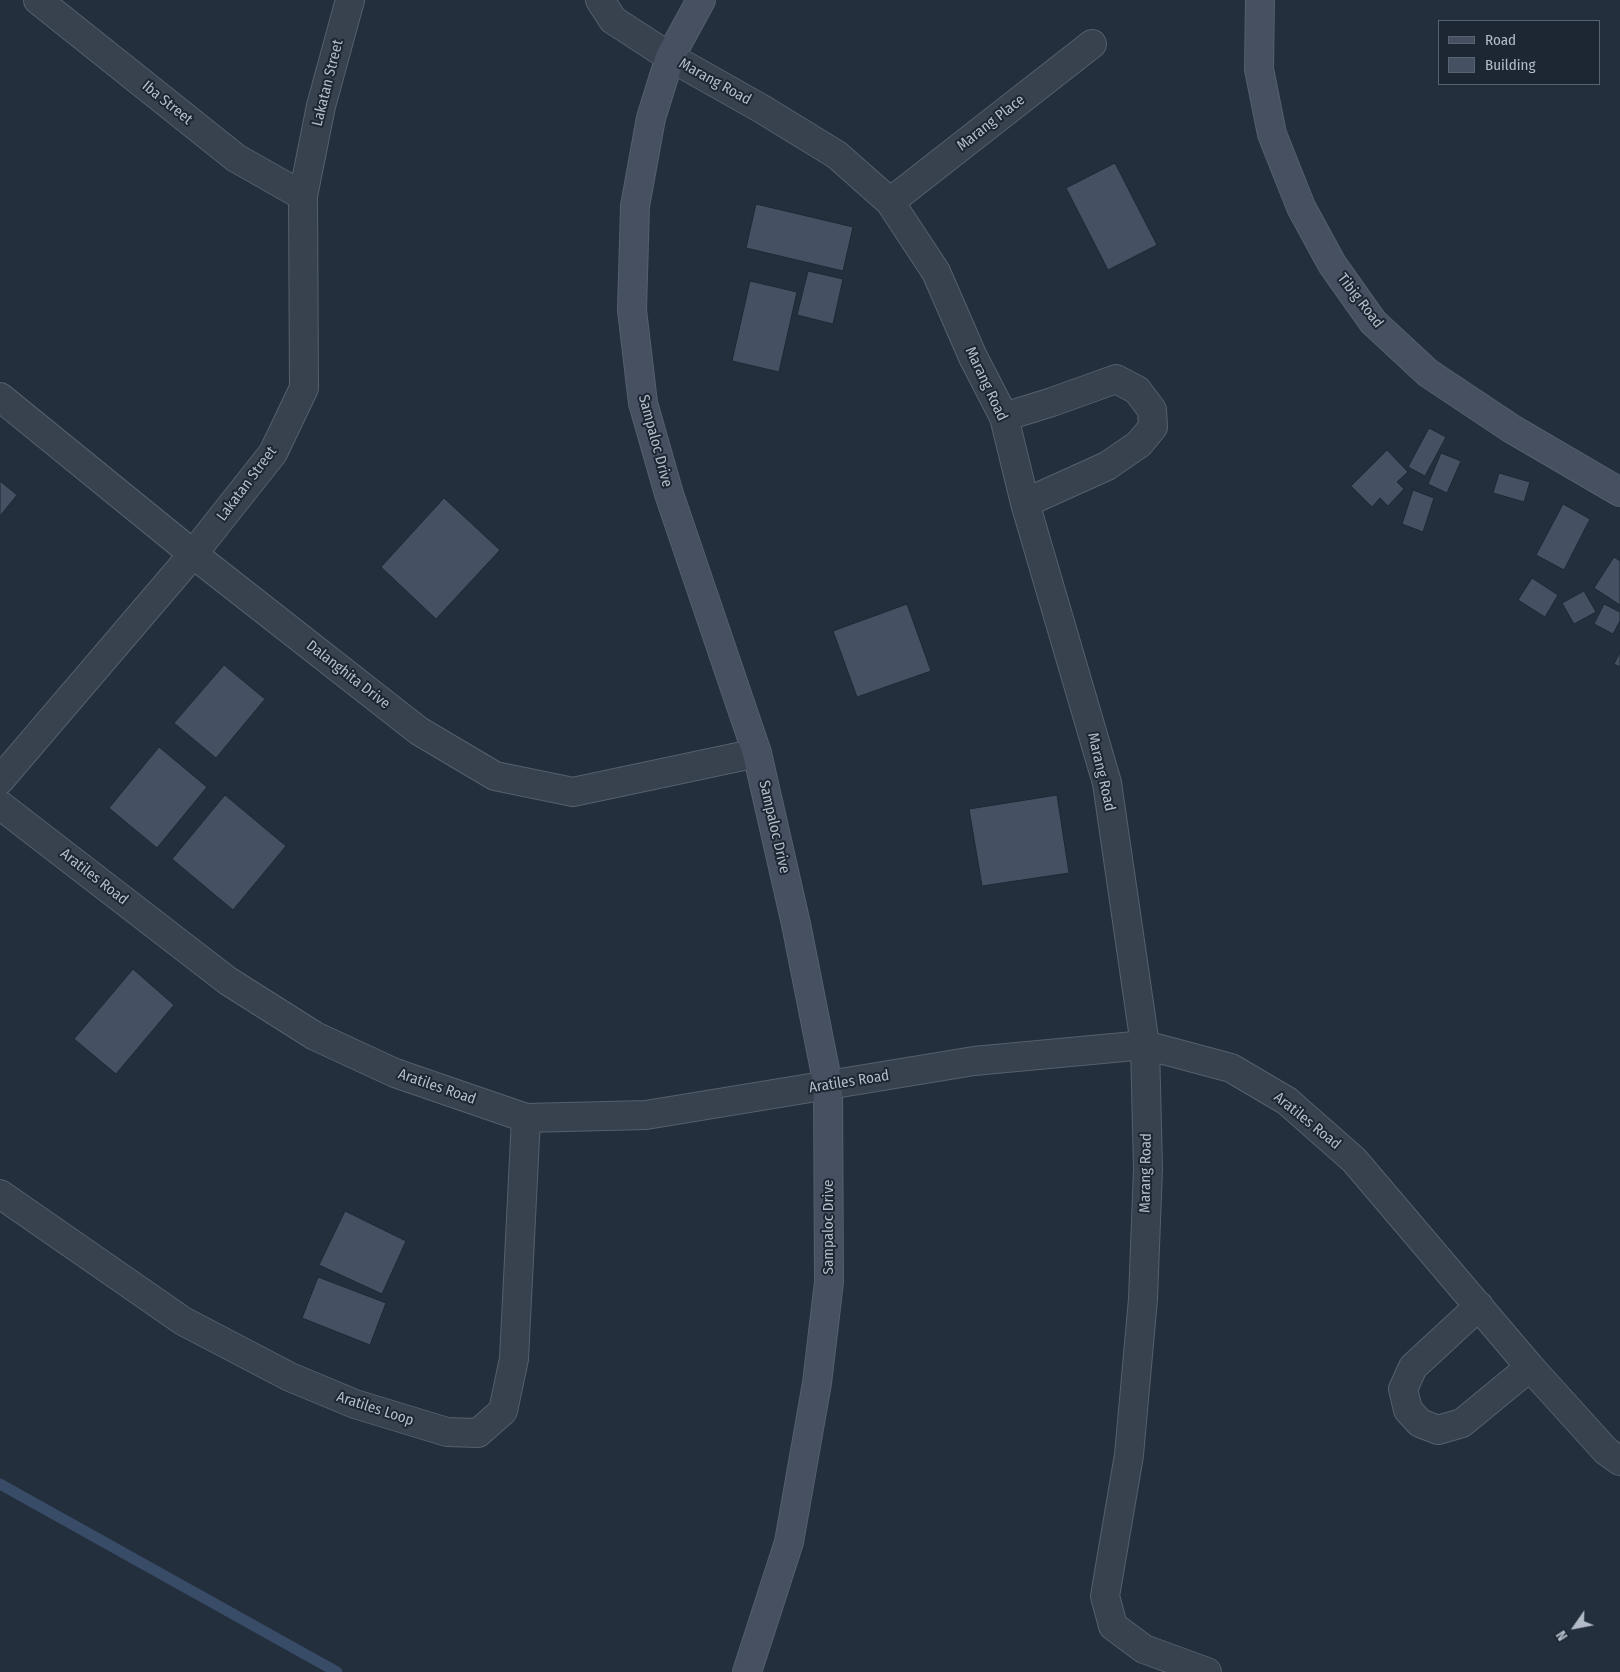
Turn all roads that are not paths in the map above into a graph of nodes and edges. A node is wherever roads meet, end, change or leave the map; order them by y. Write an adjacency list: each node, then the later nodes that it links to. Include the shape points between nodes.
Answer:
1 (38, 0): 8 (street, Iba Street, via 236,158)
2 (350, 0): 8 (street, Lakatan Street, via 321,106)
3 (600, 0): 7 (street, Marang Road, via 614,20)
4 (701, 0): 7 (street, Sampaloc Drive)
5 (1260, 0): 12 (street, Tibig Road, via 1259,69 1272,134 1301,207 1332,264 1373,322 1428,373 1512,429)
6 (1092, 44): 9 (street, Marang Place)
7 (670, 58): 9 (street, Marang Road, via 837,155); 15 (street, Sampaloc Drive, via 651,118 635,206 632,310 643,403 669,494)
8 (303, 196): 14 (street, Lakatan Street, via 304,388 273,453)
9 (890, 202): 11 (street, Marang Road, via 936,272 973,357)
10 (0, 397): 14 (street, Dalanghita Drive)
11 (1004, 417): 13 (street, Marang Road); 13 (street, via 1116,379 1137,390 1152,410 1153,427 1139,444 1107,466)
12 (1620, 492)
13 (1025, 503): 18 (street, Marang Road, via 1107,783)
14 (193, 554): 15 (street, Dalanghita Drive, via 419,731 495,776 573,792); 16 (street, Lakatan Street)
15 (757, 753): 19 (street, Sampaloc Drive)
16 (0, 780)
17 (0, 805): 20 (street, Aratiles Road, via 228,981 315,1036 395,1073)
18 (1145, 1045): 19 (street, Aratiles Road, via 974,1061); 22 (street, Aratiles Road, via 1231,1068 1288,1101 1354,1160); 26 (street, Marang Road, via 1148,1169 1143,1299 1129,1455 1105,1596 1113,1626 1144,1649)
19 (828, 1085): 20 (street, Aratiles Road, via 646,1115); 25 (street, Sampaloc Drive, via 829,1282 818,1383 789,1542)
20 (526, 1118): 21 (street, Aratiles Loop, via 514,1359 503,1412 478,1433 447,1432 355,1404 290,1377 183,1321)
21 (0, 1194)
22 (1479, 1306): 23 (street, Aratiles Road); 23 (street, via 1413,1367 1403,1389 1408,1410 1420,1423 1438,1430 1462,1423)
23 (1530, 1367): 24 (street, Aratiles Road, via 1606,1451)
24 (1620, 1461)
25 (747, 1672)
26 (1207, 1672)

